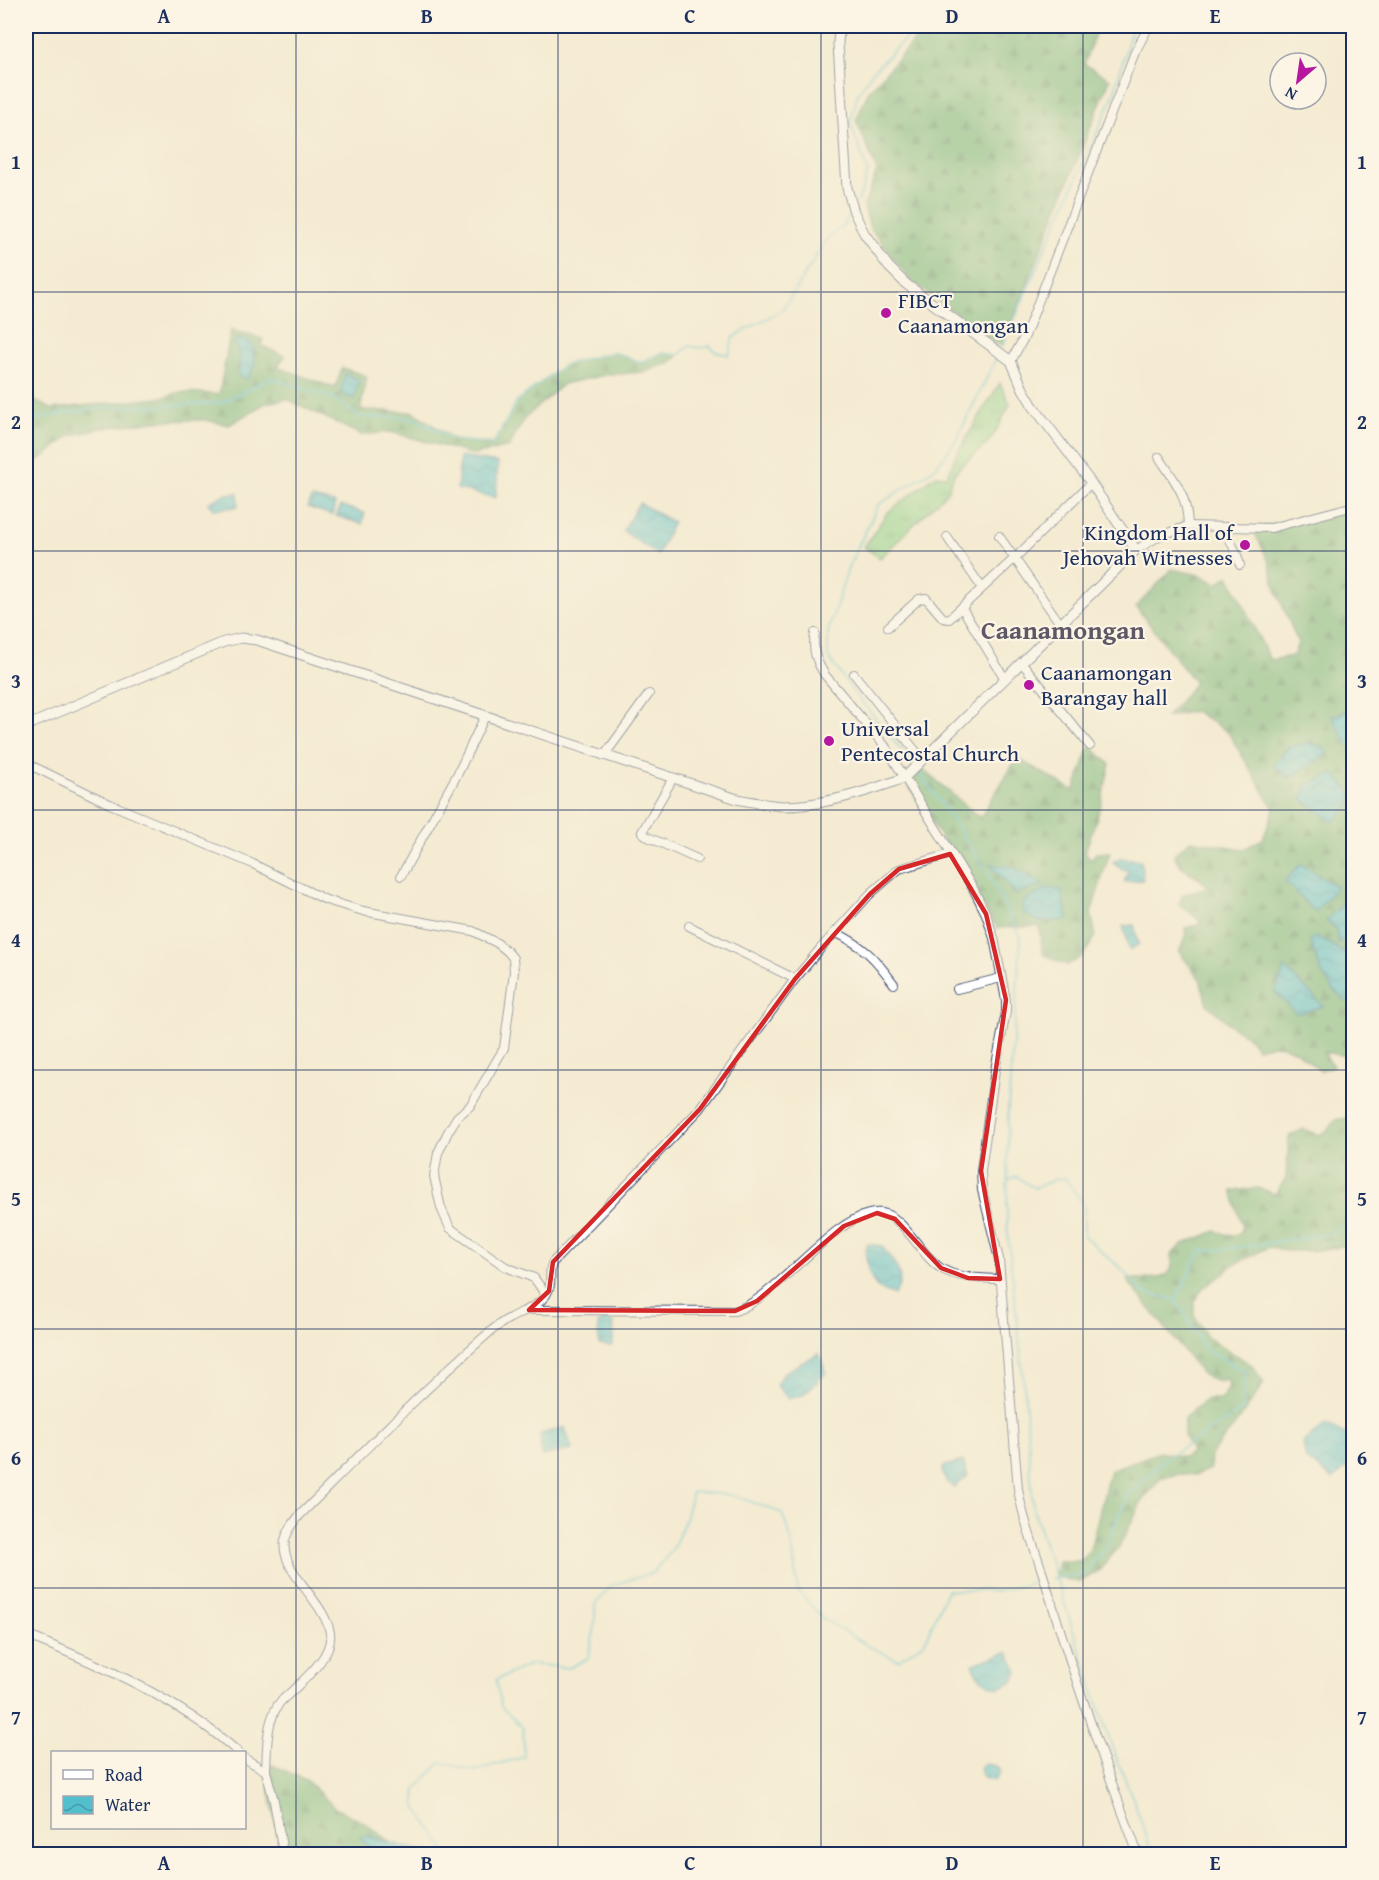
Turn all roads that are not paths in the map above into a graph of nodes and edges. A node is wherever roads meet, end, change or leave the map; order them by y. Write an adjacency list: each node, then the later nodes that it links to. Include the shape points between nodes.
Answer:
1 (839, 26): 3 (street, via 847,188 864,233 906,284)
2 (1149, 26): 3 (street, via 1135,52)
3 (1011, 361): 5 (street, via 1033,406)
4 (1159, 457): 7 (street, via 1184,496)
5 (1091, 483): 11 (street); 12 (street)
6 (1353, 506): 8 (street, via 1271,528)
7 (1188, 526): 8 (street); 11 (street, via 1159,536)
8 (1224, 527): 13 (street)
9 (999, 536): 12 (street)
10 (947, 537): 14 (street)
11 (1136, 550): 16 (street)
12 (1015, 558): 14 (street); 16 (street)
13 (1240, 565)
14 (982, 588): 15 (street)
15 (962, 608): 17 (street, via 946,620 926,598 919,599); 21 (street)
16 (1061, 625): 19 (street)
17 (888, 627)
18 (815, 633): 30 (street, via 812,646 817,662 877,736)
19 (1022, 663): 21 (street); 25 (street)
20 (854, 674): 27 (street)
21 (1005, 679): 27 (street)
22 (650, 694): 26 (street)
23 (485, 716): 24 (street, via 241,638); 26 (street); 33 (street)
24 (26, 726)
25 (1090, 746)
26 (604, 756): 29 (street)
27 (922, 759): 30 (street)
28 (26, 763): 41 (street, via 331,902 473,931 507,951 515,964 504,1048 470,1106 448,1132 438,1153 434,1176 450,1228 506,1267 532,1276)
29 (673, 778): 30 (street, via 737,799 783,806 862,792); 32 (street, via 642,832)
30 (904, 778): 31 (street)
31 (950, 854): 35 (street, via 913,864 889,876); 36 (street, via 986,914)
32 (697, 859)
33 (401, 876)
34 (689, 926): 37 (street)
35 (835, 932): 37 (street); 38 (street, via 876,959)
36 (1001, 978): 39 (street); 40 (street, via 1006,1012 981,1171)
37 (795, 979): 41 (street, via 700,1109 553,1262)
38 (894, 984)
39 (957, 989)
40 (1000, 1279): 42 (street, via 968,1278 941,1268 895,1219 877,1213 844,1226 757,1301 735,1311); 48 (street, via 1021,1507 1074,1677)
41 (546, 1295): 42 (street)
42 (529, 1310): 46 (street, via 495,1327 437,1378 291,1528 285,1539 285,1553 321,1613 330,1633 329,1645 319,1663 279,1703 271,1721)
43 (26, 1635): 44 (street, via 143,1687 206,1725)
44 (237, 1751)
45 (246, 1759): 46 (street)
46 (267, 1771): 47 (street)
47 (281, 1854)
48 (1138, 1854)

